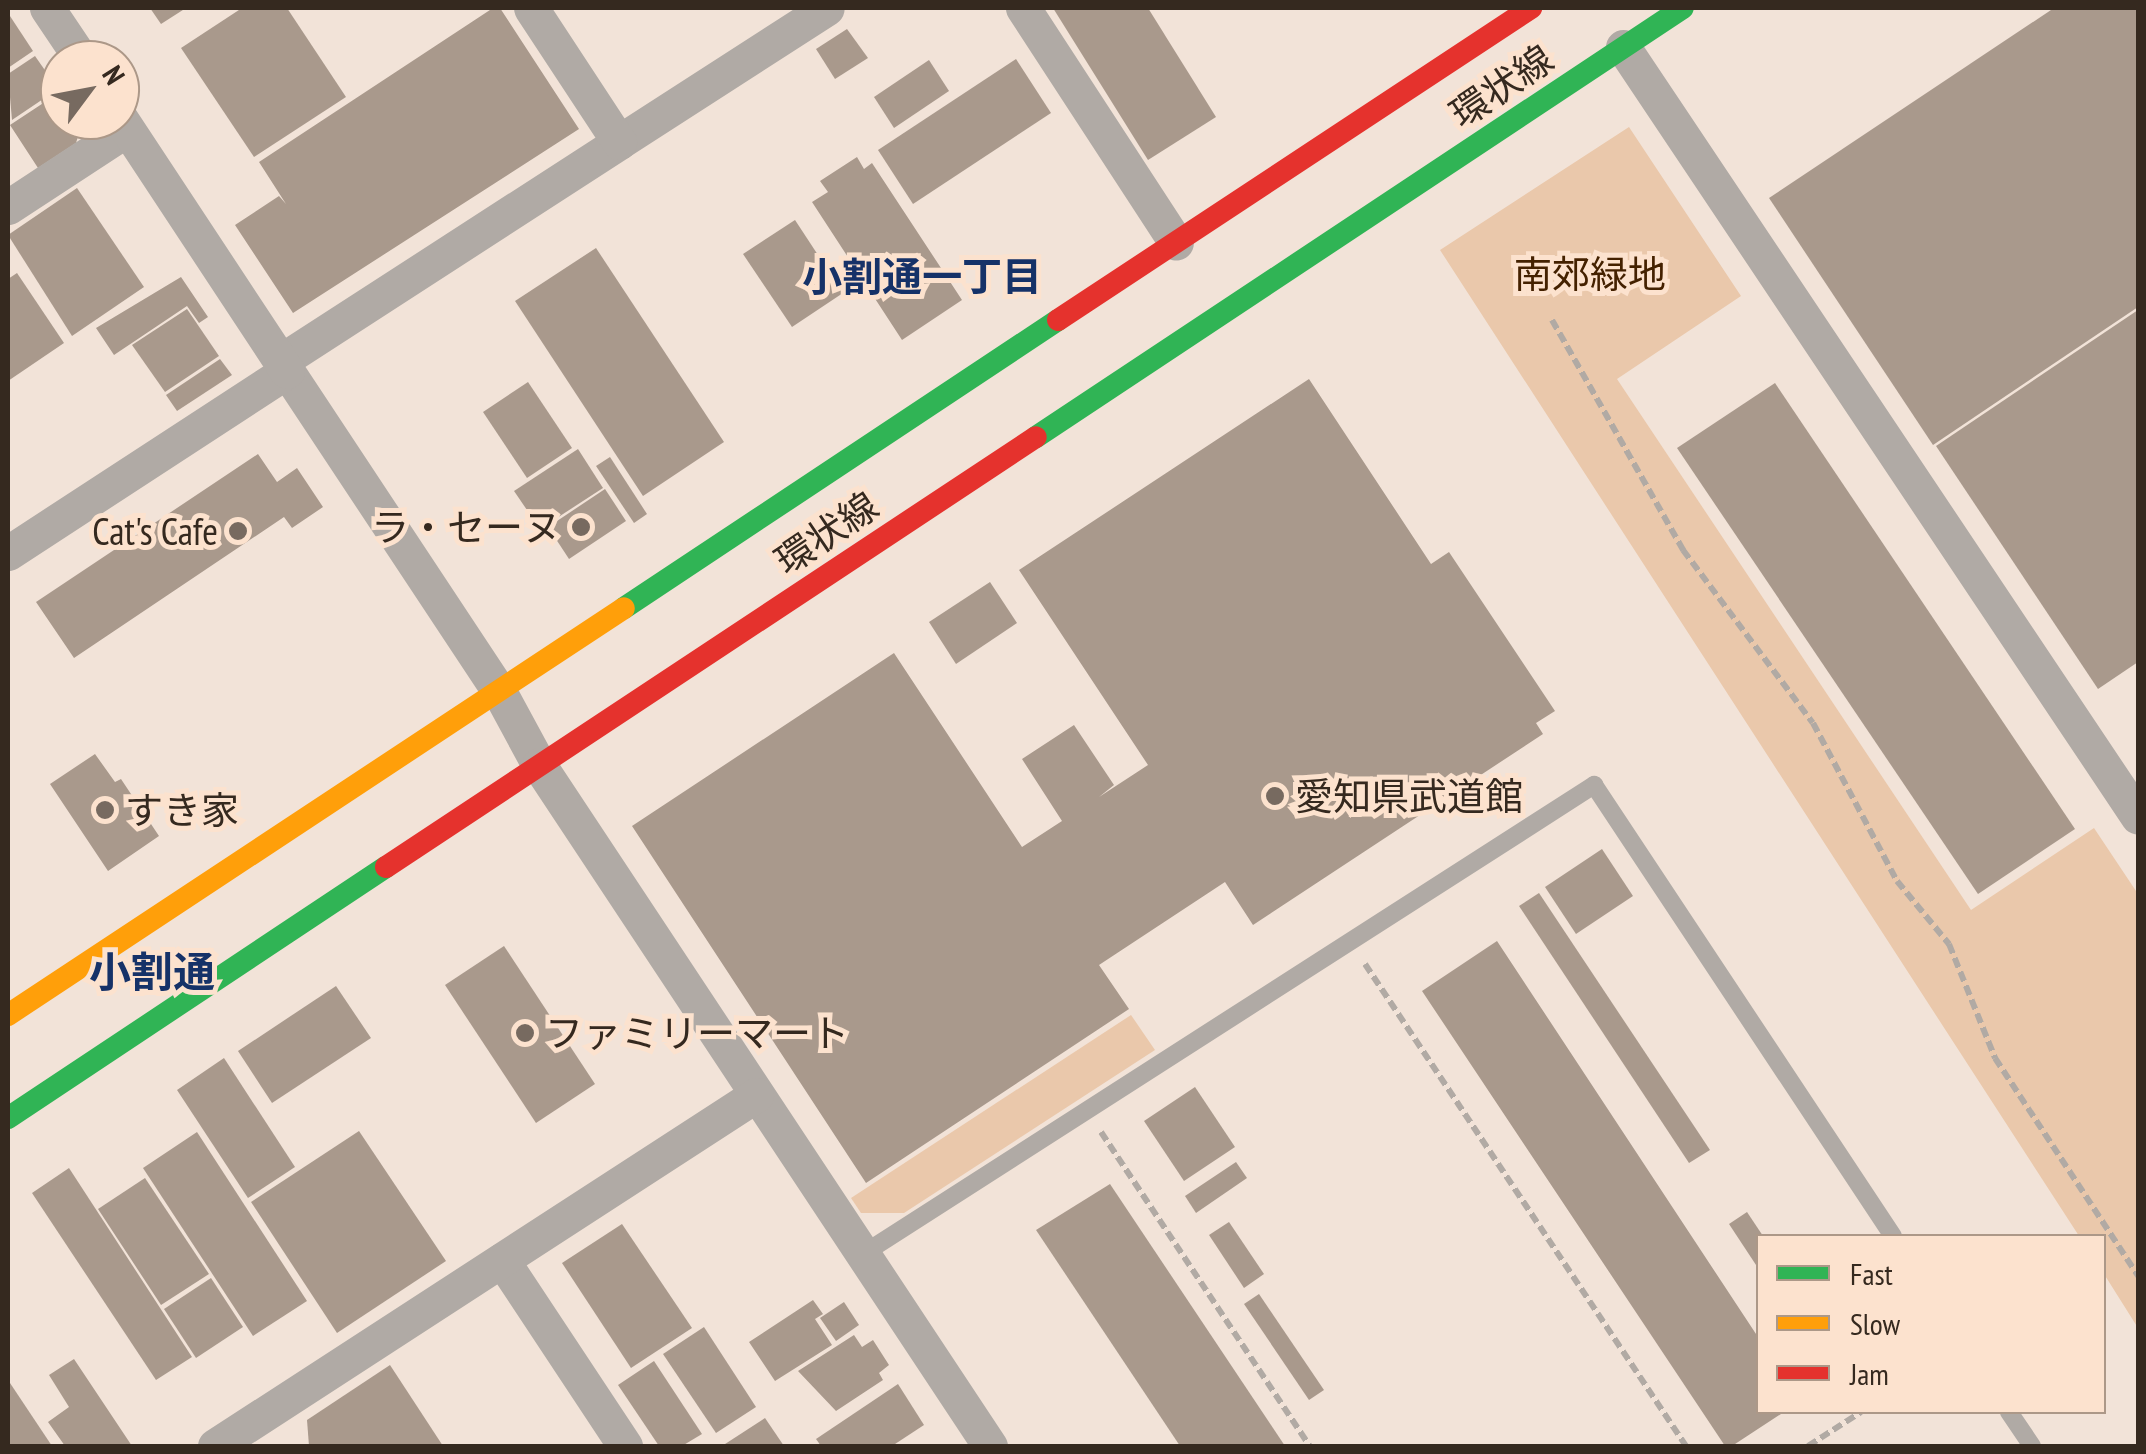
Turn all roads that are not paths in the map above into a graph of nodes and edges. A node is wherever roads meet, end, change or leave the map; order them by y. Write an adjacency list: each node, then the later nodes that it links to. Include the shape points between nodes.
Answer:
1 (47, 8): 7 (street)
2 (531, 8): 11 (street)
3 (827, 8): 11 (street)
4 (1023, 8): 13 (street)
5 (1531, 8): 13 (main road, 環状線)
6 (1683, 8): 8 (main road, 環状線)
7 (69, 40)
8 (1623, 46): 17 (main road, 環状線); 18 (street)
9 (101, 140): 12 (street)
10 (135, 140): 14 (street)
11 (620, 142): 14 (street)
12 (8, 208)
13 (1176, 243): 16 (main road, 環状線)
14 (284, 366): 15 (street); 16 (street)
15 (8, 553)
16 (500, 693): 17 (street); 19 (main road, 環状線)
17 (539, 765): 20 (street); 21 (main road, 環状線)
18 (2138, 817)
19 (8, 1015)
20 (756, 1095): 23 (street); 24 (street)
21 (8, 1118)
22 (1893, 1234): 23 (lane, via 1594,785)
23 (863, 1254): 29 (street)
24 (502, 1260): 26 (street); 28 (street)
25 (2010, 1414): 30 (lane)
26 (257, 1435): 27 (street)
27 (215, 1446)
28 (625, 1446)
29 (990, 1446)
30 (2032, 1446)

